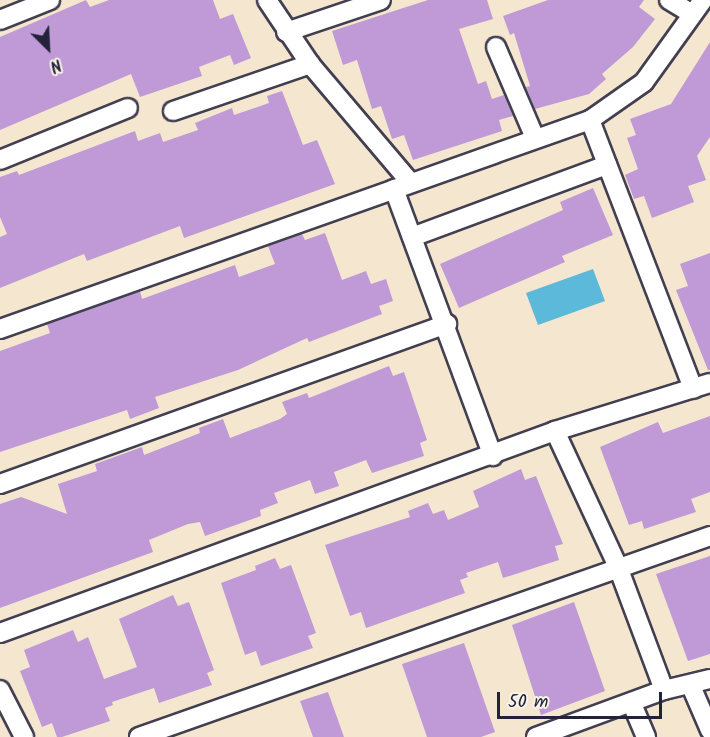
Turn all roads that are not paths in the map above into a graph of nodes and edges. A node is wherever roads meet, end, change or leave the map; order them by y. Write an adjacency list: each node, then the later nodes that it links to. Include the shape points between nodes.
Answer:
1 (50, 0): 6 (street)
2 (267, 0): 7 (street)
3 (381, 0): 7 (street)
4 (669, 0): 5 (street)
5 (698, 7): 12 (street, via 644,82)
6 (0, 20)
7 (286, 32): 9 (street)
8 (496, 48): 13 (street)
9 (310, 64): 11 (street); 16 (street)
10 (128, 108): 14 (street)
11 (173, 111)
12 (591, 120): 13 (street); 15 (street)
13 (535, 138): 16 (street)
14 (0, 160)
15 (607, 165): 17 (street); 20 (street)
16 (403, 186): 17 (street); 19 (street)
17 (412, 237): 18 (street)
18 (447, 324): 22 (street); 23 (street)
19 (0, 329)
20 (701, 386): 21 (street)
21 (555, 431): 22 (street); 25 (street)
22 (493, 456): 26 (street)
23 (0, 484)
24 (710, 536): 25 (street)
25 (618, 567): 30 (street); 34 (street)
26 (0, 633)
27 (710, 679): 28 (street)
28 (692, 686): 30 (street); 32 (street)
29 (0, 690): 33 (street)
30 (664, 690): 31 (street)
31 (633, 704): 35 (street); 36 (street)
32 (710, 730)
33 (24, 737)
34 (139, 737)
35 (537, 737)
36 (646, 737)

